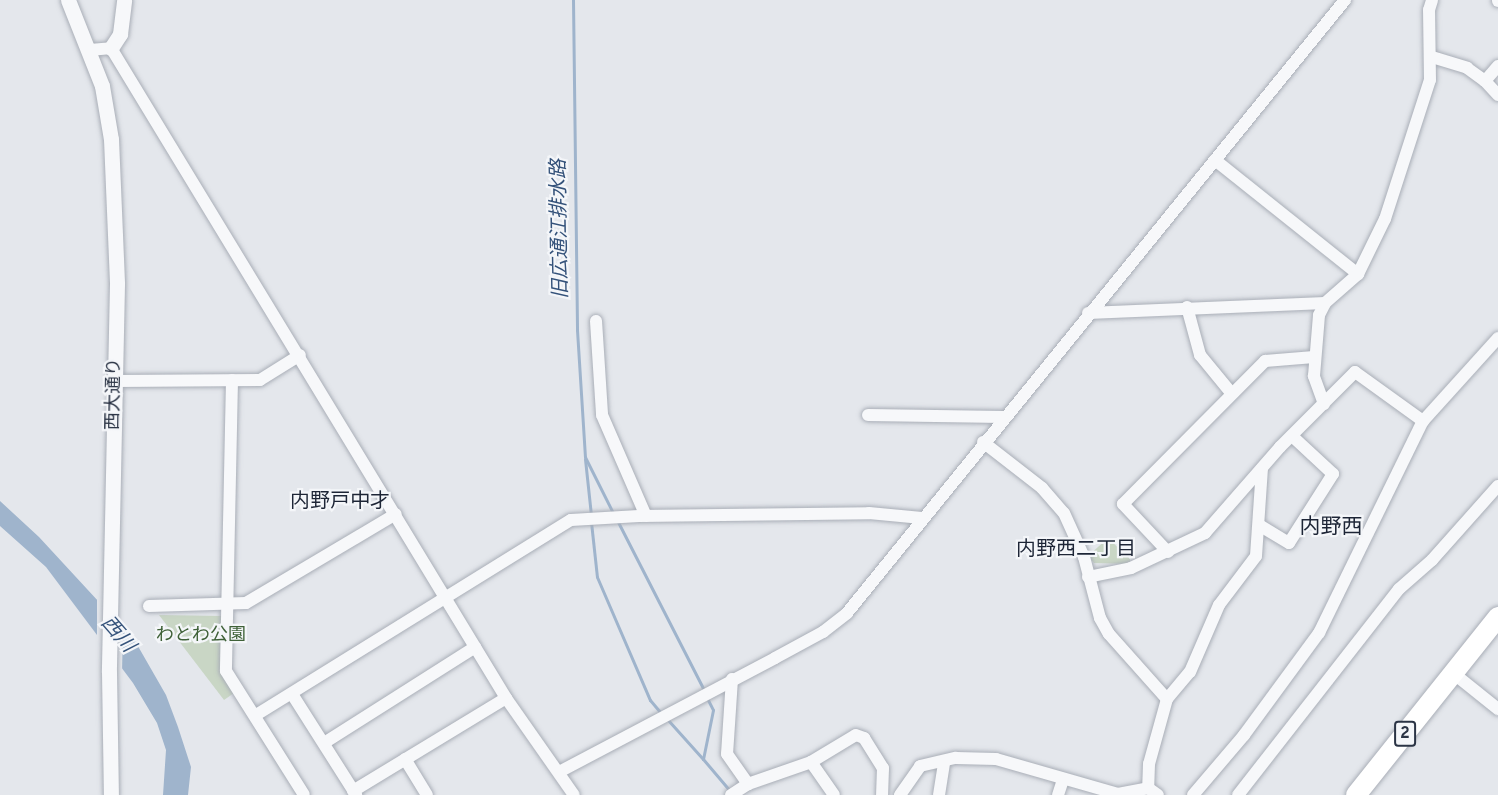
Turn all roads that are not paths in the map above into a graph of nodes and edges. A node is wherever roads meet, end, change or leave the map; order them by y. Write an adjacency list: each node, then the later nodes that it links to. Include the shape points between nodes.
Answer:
1 (68, 0): 6 (street, 西大通り)
2 (124, 0): 5 (street, via 120,34)
3 (1345, 0): 11 (street)
4 (1432, 0): 7 (street)
5 (111, 48): 6 (street); 18 (street)
6 (90, 50): 21 (street, 西大通り, via 102,86 111,139)
7 (1432, 57): 9 (street, via 1467,68); 12 (street, via 1430,81 1385,219)
8 (1498, 66): 9 (street)
9 (1485, 81): 10 (street)
10 (1498, 94)
11 (1215, 160): 12 (street); 15 (street)
12 (1358, 274): 13 (street)
13 (1325, 303): 14 (street); 19 (street, via 1319,315)
14 (1187, 307): 15 (street); 22 (street, via 1200,355)
15 (1088, 314): 25 (street)
16 (596, 321): 32 (street, via 602,415)
17 (1498, 338): 26 (street)
18 (300, 355): 20 (street, via 260,380); 31 (street)
19 (1314, 357): 22 (street, via 1264,361); 23 (street, via 1314,376)
20 (232, 380): 21 (street); 38 (street)
21 (116, 381): 58 (street, 西大通り, via 109,664)
22 (1232, 394): 35 (street, via 1123,504)
23 (1324, 404): 26 (street, via 1355,372); 27 (street)
24 (868, 415): 25 (street)
25 (1003, 417): 28 (street)
26 (1423, 422): 67 (street, via 1319,633 1244,735)
27 (1292, 436): 29 (street); 34 (street, via 1333,474 1289,543)
28 (982, 442): 33 (street); 36 (street, via 1042,488 1064,513 1084,556)
29 (1262, 468): 34 (street); 35 (street, via 1205,533)
30 (1498, 486): 68 (street, via 1432,560 1399,589)
31 (396, 514): 37 (street); 38 (street, via 246,603)
32 (643, 516): 33 (street, via 869,513); 37 (street, via 571,520)
33 (922, 518): 43 (street, via 847,613 823,632)
34 (1258, 525): 46 (street, via 1256,556 1219,605 1190,672)
35 (1168, 552): 36 (street, via 1131,568)
36 (1088, 577): 46 (street, via 1109,634)
37 (447, 599): 41 (street); 44 (street)
38 (227, 604): 39 (street); 48 (street, via 226,671)
39 (149, 606)
40 (1498, 617): 42 (main road, 2)
41 (475, 647): 45 (street); 49 (street)
42 (1453, 673): 47 (street); 69 (main road, 2)
43 (732, 679): 53 (street); 55 (street, via 728,754)
44 (292, 694): 48 (street); 49 (street)
45 (506, 698): 50 (street); 53 (street)
46 (1167, 699): 56 (street, via 1149,764)
47 (1498, 709)
48 (256, 715): 59 (street)
49 (324, 742): 57 (street)
50 (405, 759): 57 (street); 60 (street)
51 (811, 762): 55 (street); 62 (street); 63 (street, via 856,735 864,738 884,768)
52 (944, 764): 54 (street, via 956,758 996,759); 64 (street, via 920,766); 65 (street)
53 (559, 772): 61 (street)
54 (1063, 780): 56 (street, via 1118,794); 66 (street)
55 (739, 789)
56 (1153, 791)
57 (355, 793)
58 (111, 795)
59 (304, 795)
60 (427, 795)
61 (574, 795)
62 (834, 795)
63 (882, 795)
64 (900, 795)
65 (939, 795)
66 (1058, 795)
67 (1193, 795)
68 (1238, 795)
69 (1356, 795)

